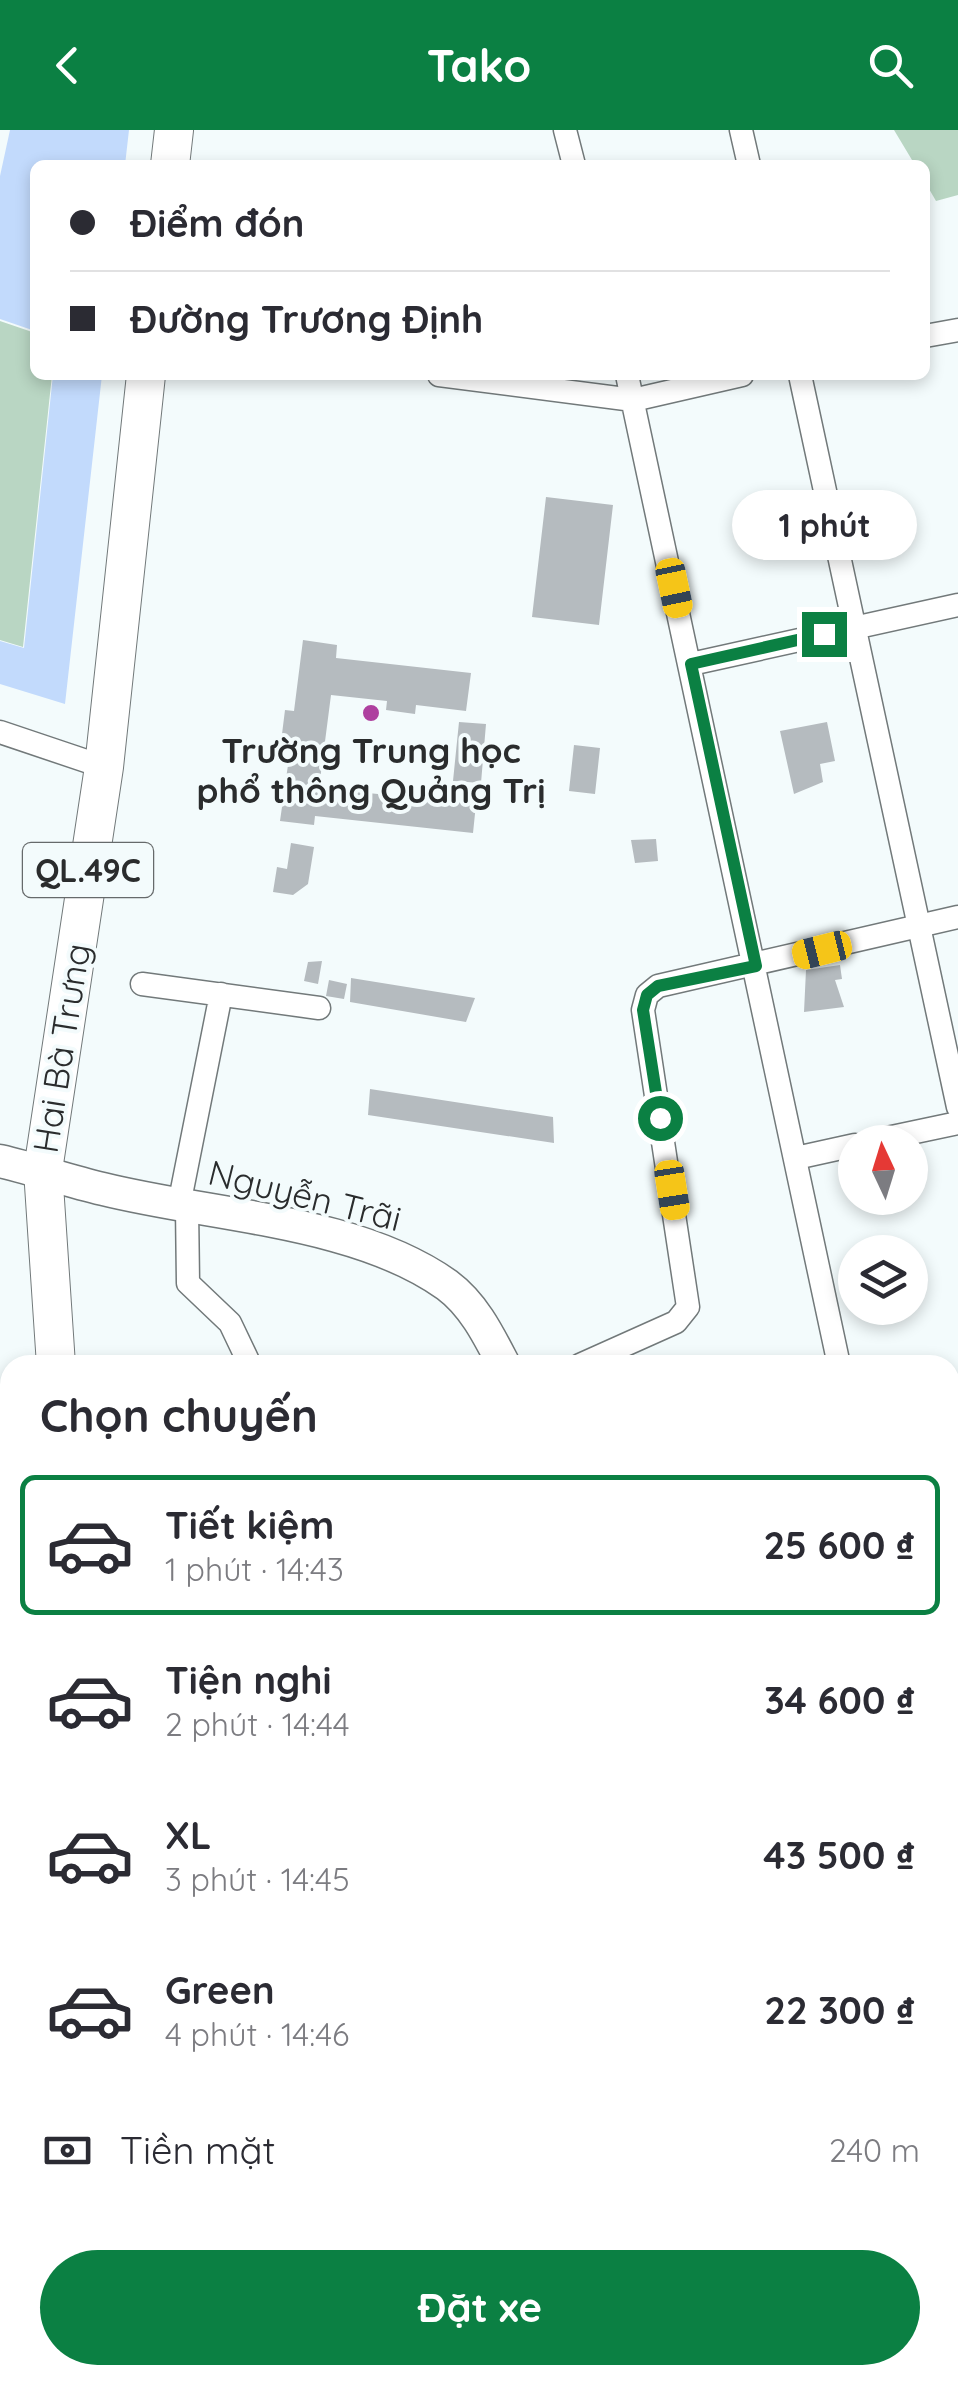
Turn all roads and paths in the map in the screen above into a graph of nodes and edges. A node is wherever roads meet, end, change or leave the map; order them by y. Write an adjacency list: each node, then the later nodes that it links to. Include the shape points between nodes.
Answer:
1 (174, 130): 4 (main road)
2 (565, 130): 5 (street)
3 (741, 130): 6 (street)
4 (171, 160)
5 (573, 160)
6 (749, 160)
7 (958, 330): 8 (street)
8 (930, 335)
9 (145, 380): 19 (main road, Hai Bà Trưng / QL.49C)
10 (478, 380): 14 (street)
11 (628, 380): 14 (street)
12 (720, 380): 14 (street)
13 (801, 380): 16 (street)
14 (633, 400): 17 (street)
15 (958, 605): 16 (street)
16 (857, 627): 17 (street); 21 (street)
17 (691, 664): 22 (street)
18 (0, 732): 19 (street)
19 (104, 767): 32 (main road, Hai Bà Trưng / QL.49C)
20 (958, 917): 21 (street)
21 (920, 925): 22 (street); 26 (street)
22 (756, 966): 30 (street); 37 (street, via 658,986 644,1002 688,1307 676,1322)
23 (142, 984): 24 (street)
24 (221, 994): 25 (street); 33 (street)
25 (318, 1008)
26 (958, 1106)
27 (958, 1123): 28 (street)
28 (928, 1129)
29 (838, 1149): 30 (street)
30 (796, 1158): 38 (street)
31 (0, 1161): 32 (street, Nguyễn Trãi)
32 (43, 1170): 33 (street, Nguyễn Trãi); 34 (main road, Hai Bà Trưng / QL.49C)
33 (183, 1206): 35 (street, via 188,1283 230,1323); 36 (street, Nguyễn Trãi, via 386,1252 450,1287 476,1314)
34 (55, 1355)
35 (245, 1355)
36 (499, 1355)
37 (602, 1355)
38 (837, 1355)

